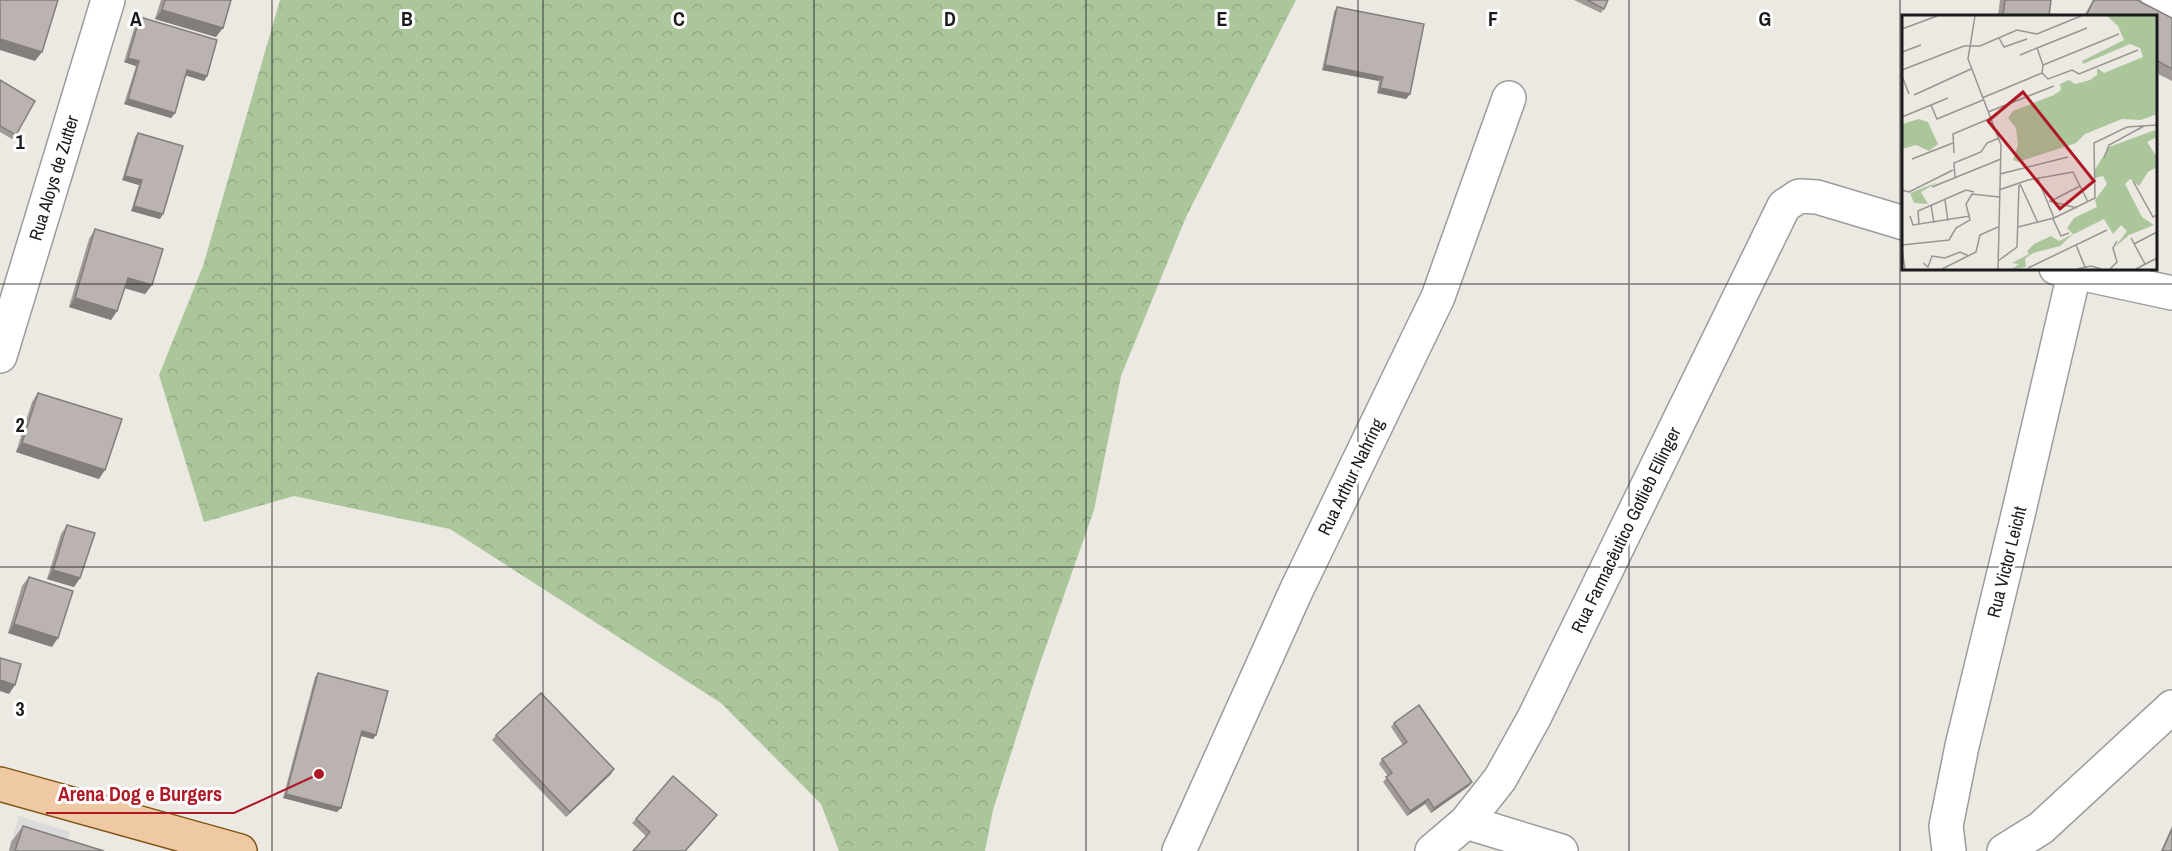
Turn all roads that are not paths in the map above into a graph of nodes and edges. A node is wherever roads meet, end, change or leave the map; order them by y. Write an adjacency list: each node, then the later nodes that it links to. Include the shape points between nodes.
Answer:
1 (108, 0): 8 (street, Rua Aloys de Zutter)
2 (2158, 0): 3 (street)
3 (2172, 8)
4 (1509, 98): 13 (street, Rua Arthur Nahring, via 1438,297 1296,591)
5 (1902, 222): 11 (street, Rua Farmacêutico Gotlieb Ellinger, via 1817,197 1799,196 1784,206 1534,718 1500,779)
6 (2065, 271): 7 (street); 16 (street, Rua Victor Leicht, via 2018,519 1946,826)
7 (2172, 293)
8 (0, 356)
9 (2172, 707): 17 (street, via 2041,828)
10 (0, 784): 12 (main road)
11 (1466, 822): 14 (street, Rua Farmacêutico Gotlieb Ellinger); 15 (street)
12 (240, 851)
13 (1179, 851)
14 (1432, 851)
15 (1561, 851)
16 (1949, 851)
17 (2004, 851)

